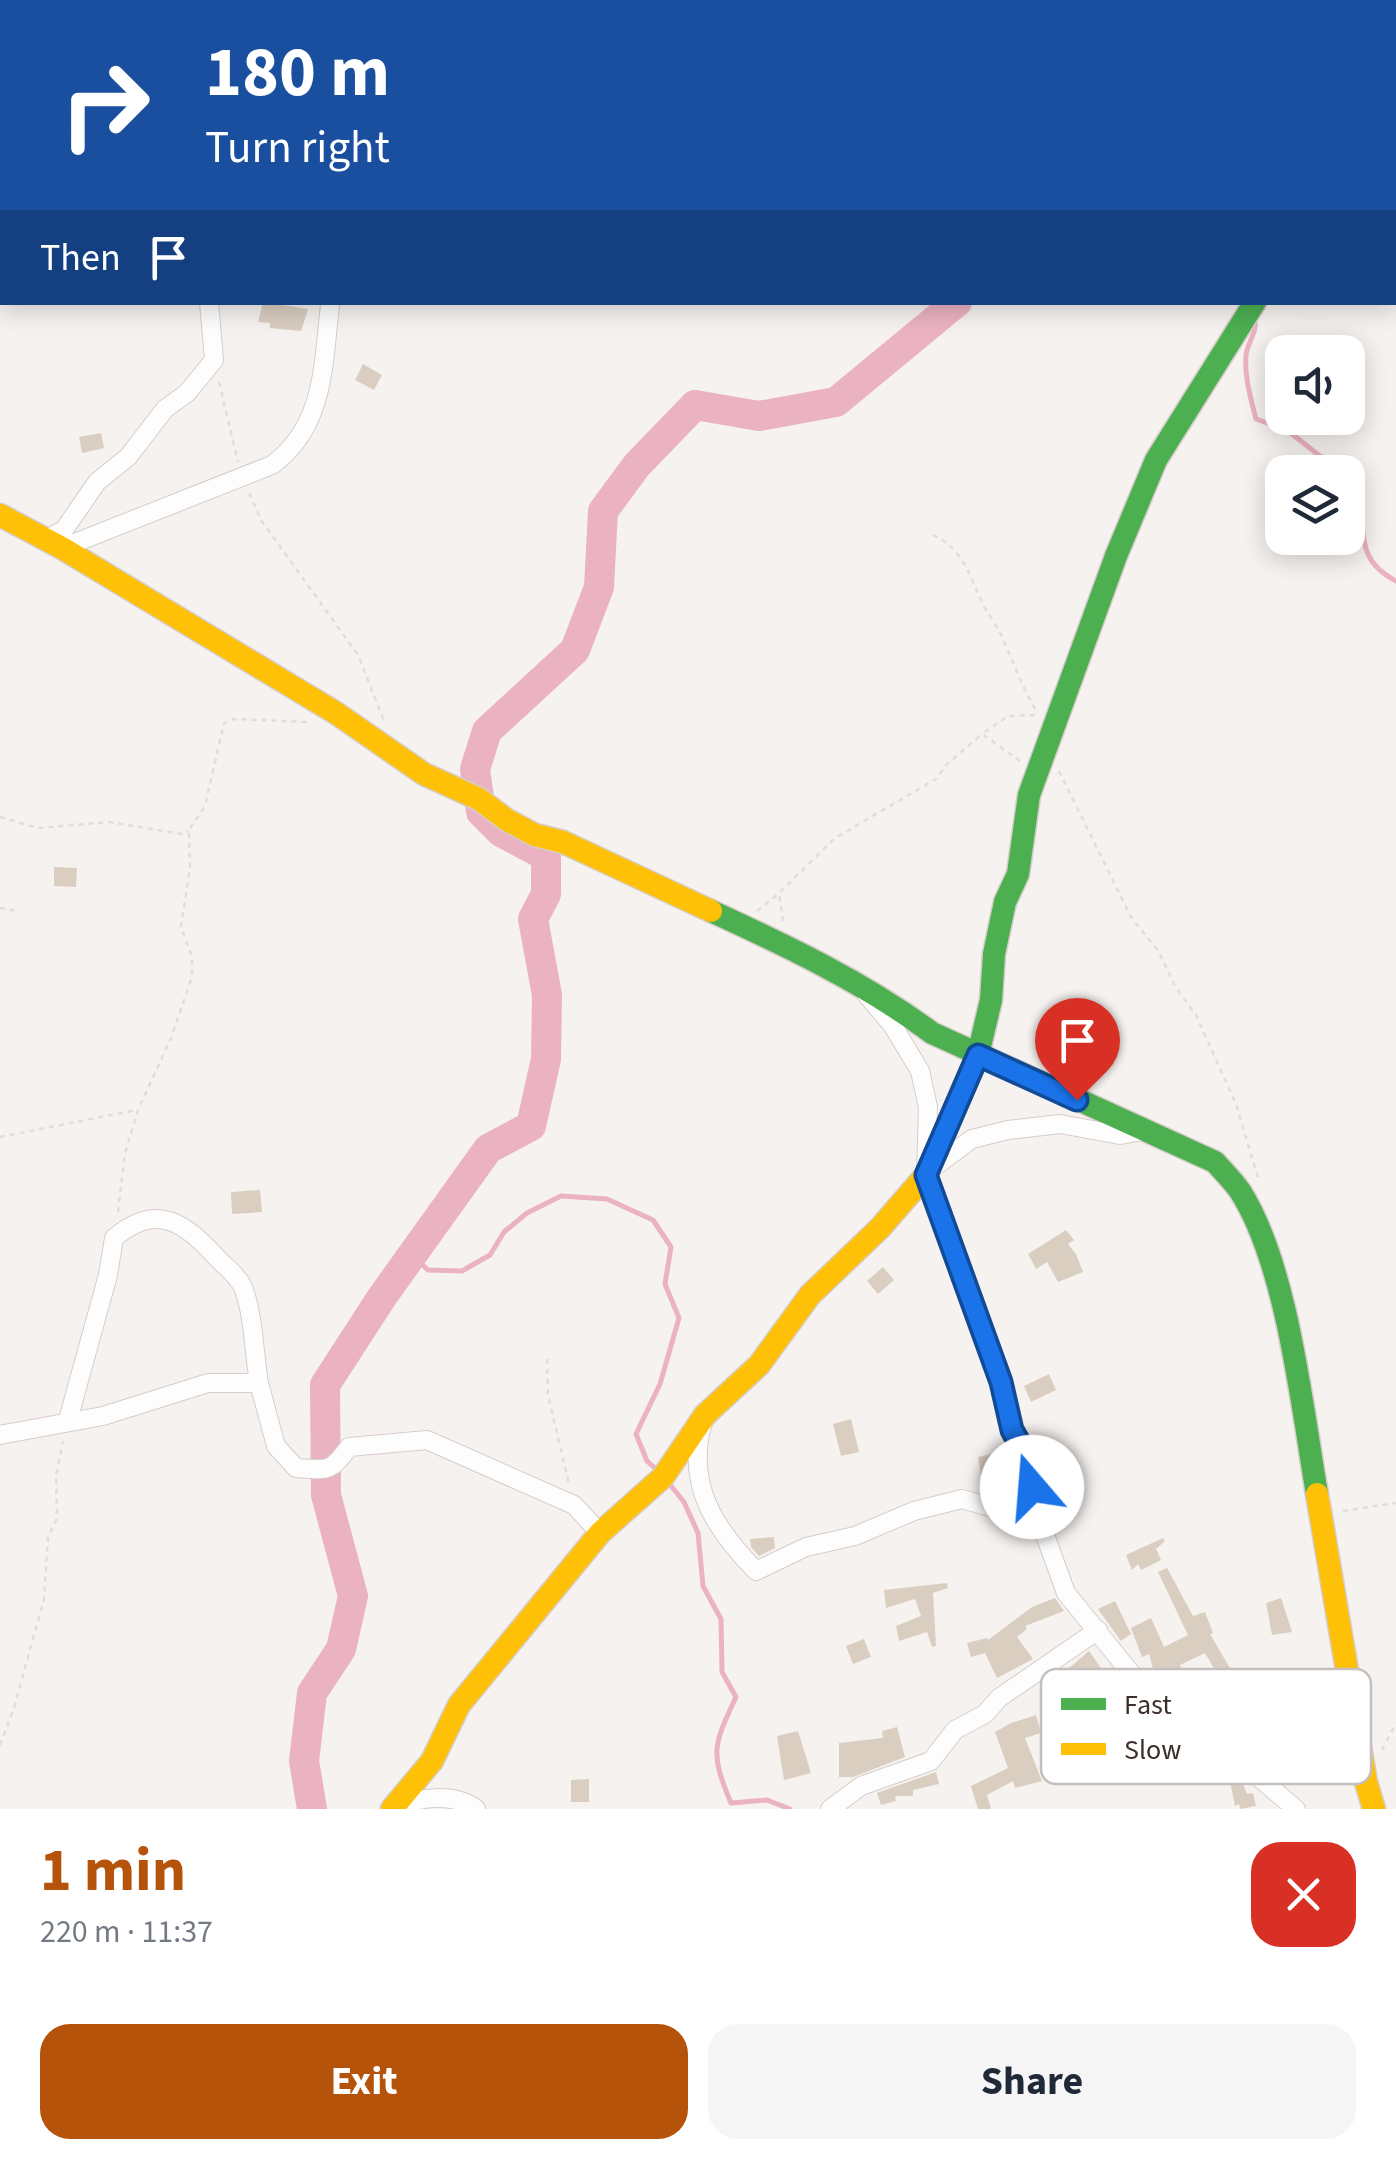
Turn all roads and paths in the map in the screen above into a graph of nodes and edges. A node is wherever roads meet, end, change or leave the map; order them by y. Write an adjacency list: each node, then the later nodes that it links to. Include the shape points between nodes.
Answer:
1 (209, 305): 4 (street)
2 (330, 305): 5 (street, via 319,399 295,448 272,466)
3 (1253, 305): 11 (street, via 1156,460)
4 (214, 360): 5 (path); 8 (street, via 128,457 97,482)
5 (241, 476): 8 (street); 12 (path, via 261,520 358,656)
6 (0, 515): 8 (street)
7 (933, 536): 10 (path, via 948,542 966,564 1038,715 1008,716)
8 (54, 544): 9 (street)
9 (336, 713): 12 (street); 15 (path, via 300,723 224,723 204,806)
10 (982, 734): 13 (path); 18 (path, via 936,779 835,838 779,893)
11 (1050, 739): 13 (street); 25 (path, via 1112,881 1196,1015 1236,1104 1258,1175)
12 (394, 751): 18 (street, via 536,835)
13 (1038, 770): 20 (street, via 994,954)
14 (0, 818): 15 (path, via 38,828 110,822)
15 (189, 830): 21 (path, via 182,927 194,966)
16 (0, 908): 17 (path)
17 (16, 911)
18 (786, 949): 19 (street)
19 (859, 985): 20 (street); 24 (street, via 920,1071 928,1106)
20 (978, 1055): 22 (street); 24 (street)
21 (138, 1110): 23 (path); 26 (path)
22 (1144, 1131): 24 (street, via 1120,1135 1060,1124 988,1133 956,1148); 25 (street, via 1215,1162)
23 (0, 1137)
24 (926, 1175): 29 (street, via 810,1295 759,1366); 35 (street, via 1025,1453)
25 (1249, 1209): 34 (street, via 1291,1345)
26 (114, 1238): 28 (street, via 130,1224 170,1219 207,1247 244,1286); 30 (street)
27 (547, 1359): 33 (path, via 548,1396)
28 (259, 1383): 30 (street, via 208,1383); 33 (street, via 276,1446 296,1468 334,1468 349,1446 427,1440)
29 (705, 1415): 35 (street, via 697,1446 706,1506 756,1571 806,1547 962,1498); 36 (street, via 663,1477)
30 (68, 1420): 31 (street); 42 (path, via 44,1599)
31 (0, 1434)
32 (1396, 1503): 34 (path)
33 (574, 1504): 36 (street)
34 (1321, 1514): 41 (street)
35 (1040, 1520): 37 (street, via 1066,1592)
36 (600, 1533): 45 (street, via 459,1706 432,1761)
37 (1098, 1630): 39 (street); 40 (street)
38 (1041, 1669): 47 (street, via 955,1730 930,1761 860,1786)
39 (1041, 1669)
40 (1129, 1669)
41 (1347, 1669)
42 (0, 1746)
43 (1267, 1784): 48 (street)
44 (1367, 1784): 49 (street)
45 (393, 1808): 46 (street, via 420,1798)
46 (476, 1809)
47 (830, 1809)
48 (1296, 1809)
49 (1374, 1809)

